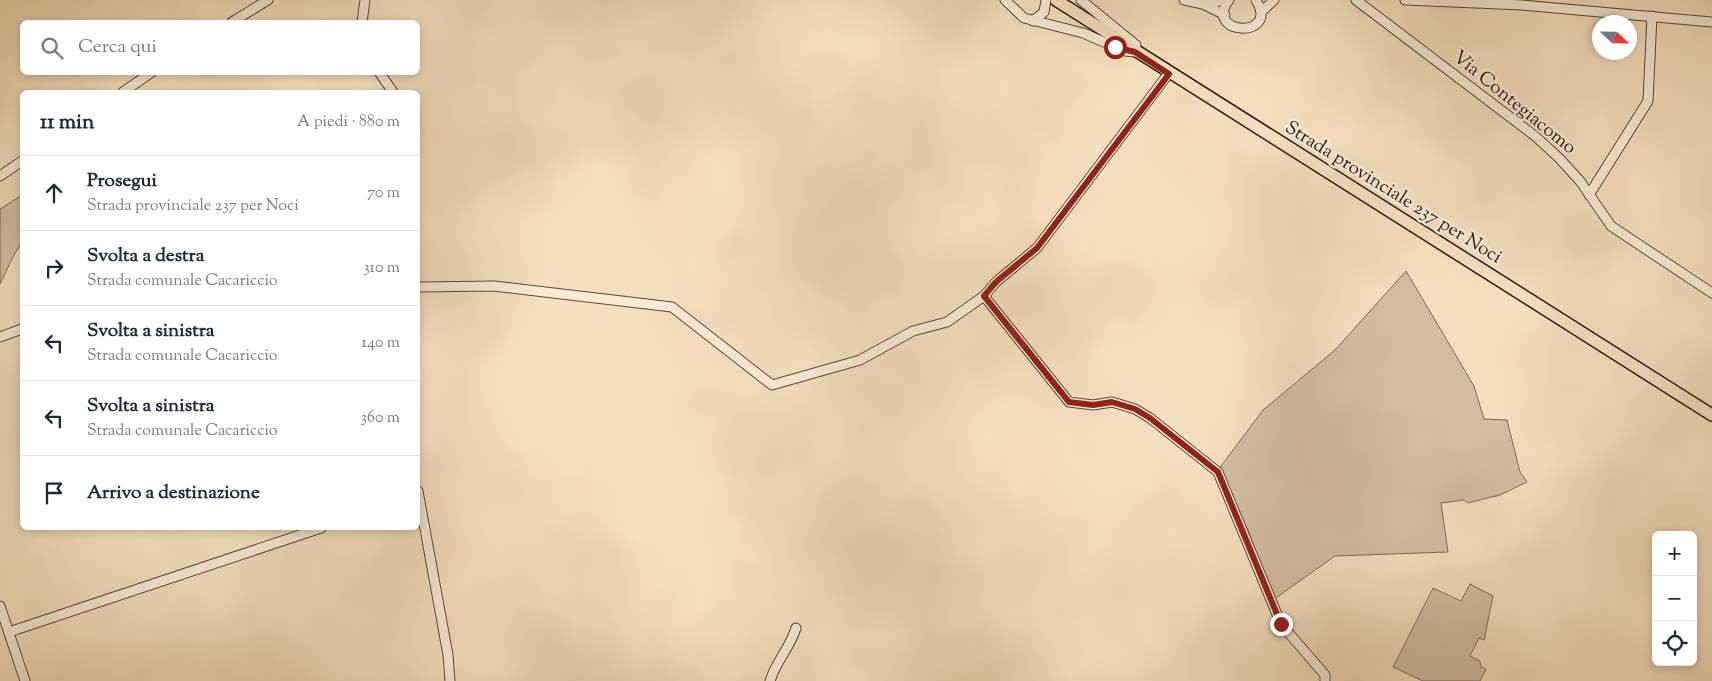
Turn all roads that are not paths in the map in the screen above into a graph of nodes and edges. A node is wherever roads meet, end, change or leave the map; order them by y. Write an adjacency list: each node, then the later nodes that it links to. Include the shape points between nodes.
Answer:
1 (268, 0): 18 (street)
2 (365, 0): 19 (street)
3 (1005, 0): 20 (street, via 1016,13)
4 (1046, 0): 20 (street, via 1044,12)
5 (1056, 0): 22 (main road, Strada provinciale 237 per Noci)
6 (1081, 0): 23 (street, via 1138,47)
7 (1184, 0): 14 (street)
8 (1224, 0): 14 (street)
9 (1229, 0): 16 (street)
10 (1256, 0): 15 (street)
11 (1274, 0): 15 (street)
12 (1356, 0): 31 (street, Via Contegiacomo, via 1534,136 1559,158)
13 (1405, 0): 17 (street)
14 (1203, 4): 16 (street)
15 (1261, 12): 16 (street, via 1257,23 1241,30 1230,25)
16 (1225, 15)
17 (1652, 16): 21 (street); 31 (street, via 1648,101)
18 (235, 20)
19 (362, 20)
20 (1033, 21): 22 (street, via 1083,33)
21 (1712, 22)
22 (1135, 52): 23 (main road, Strada provinciale 237 per Noci)
23 (1151, 62): 24 (main road, Strada provinciale 237 per Noci)
24 (1169, 74): 34 (street, via 1037,248); 37 (main road, Strada provinciale 237 per Noci)
25 (148, 75): 27 (street)
26 (381, 75): 28 (street)
27 (125, 90)
28 (392, 90)
29 (20, 162): 30 (street)
30 (0, 176)
31 (1589, 195): 33 (street, Via Contegiacomo, via 1611,226)
32 (420, 287): 34 (street, via 494,286 672,307 772,385 860,360 913,331 947,322)
33 (1712, 293)
34 (984, 296): 46 (street, via 1069,402 1093,405 1112,402 1135,409 1218,472 1281,624 1325,676)
35 (20, 330): 36 (street)
36 (0, 337)
37 (1712, 415)
38 (420, 505): 44 (street)
39 (315, 530): 42 (street)
40 (0, 606): 42 (street)
41 (796, 628): 45 (street, via 790,647 776,664)
42 (9, 632): 43 (street)
43 (25, 681)
44 (450, 681)
45 (770, 681)
46 (1325, 681)

